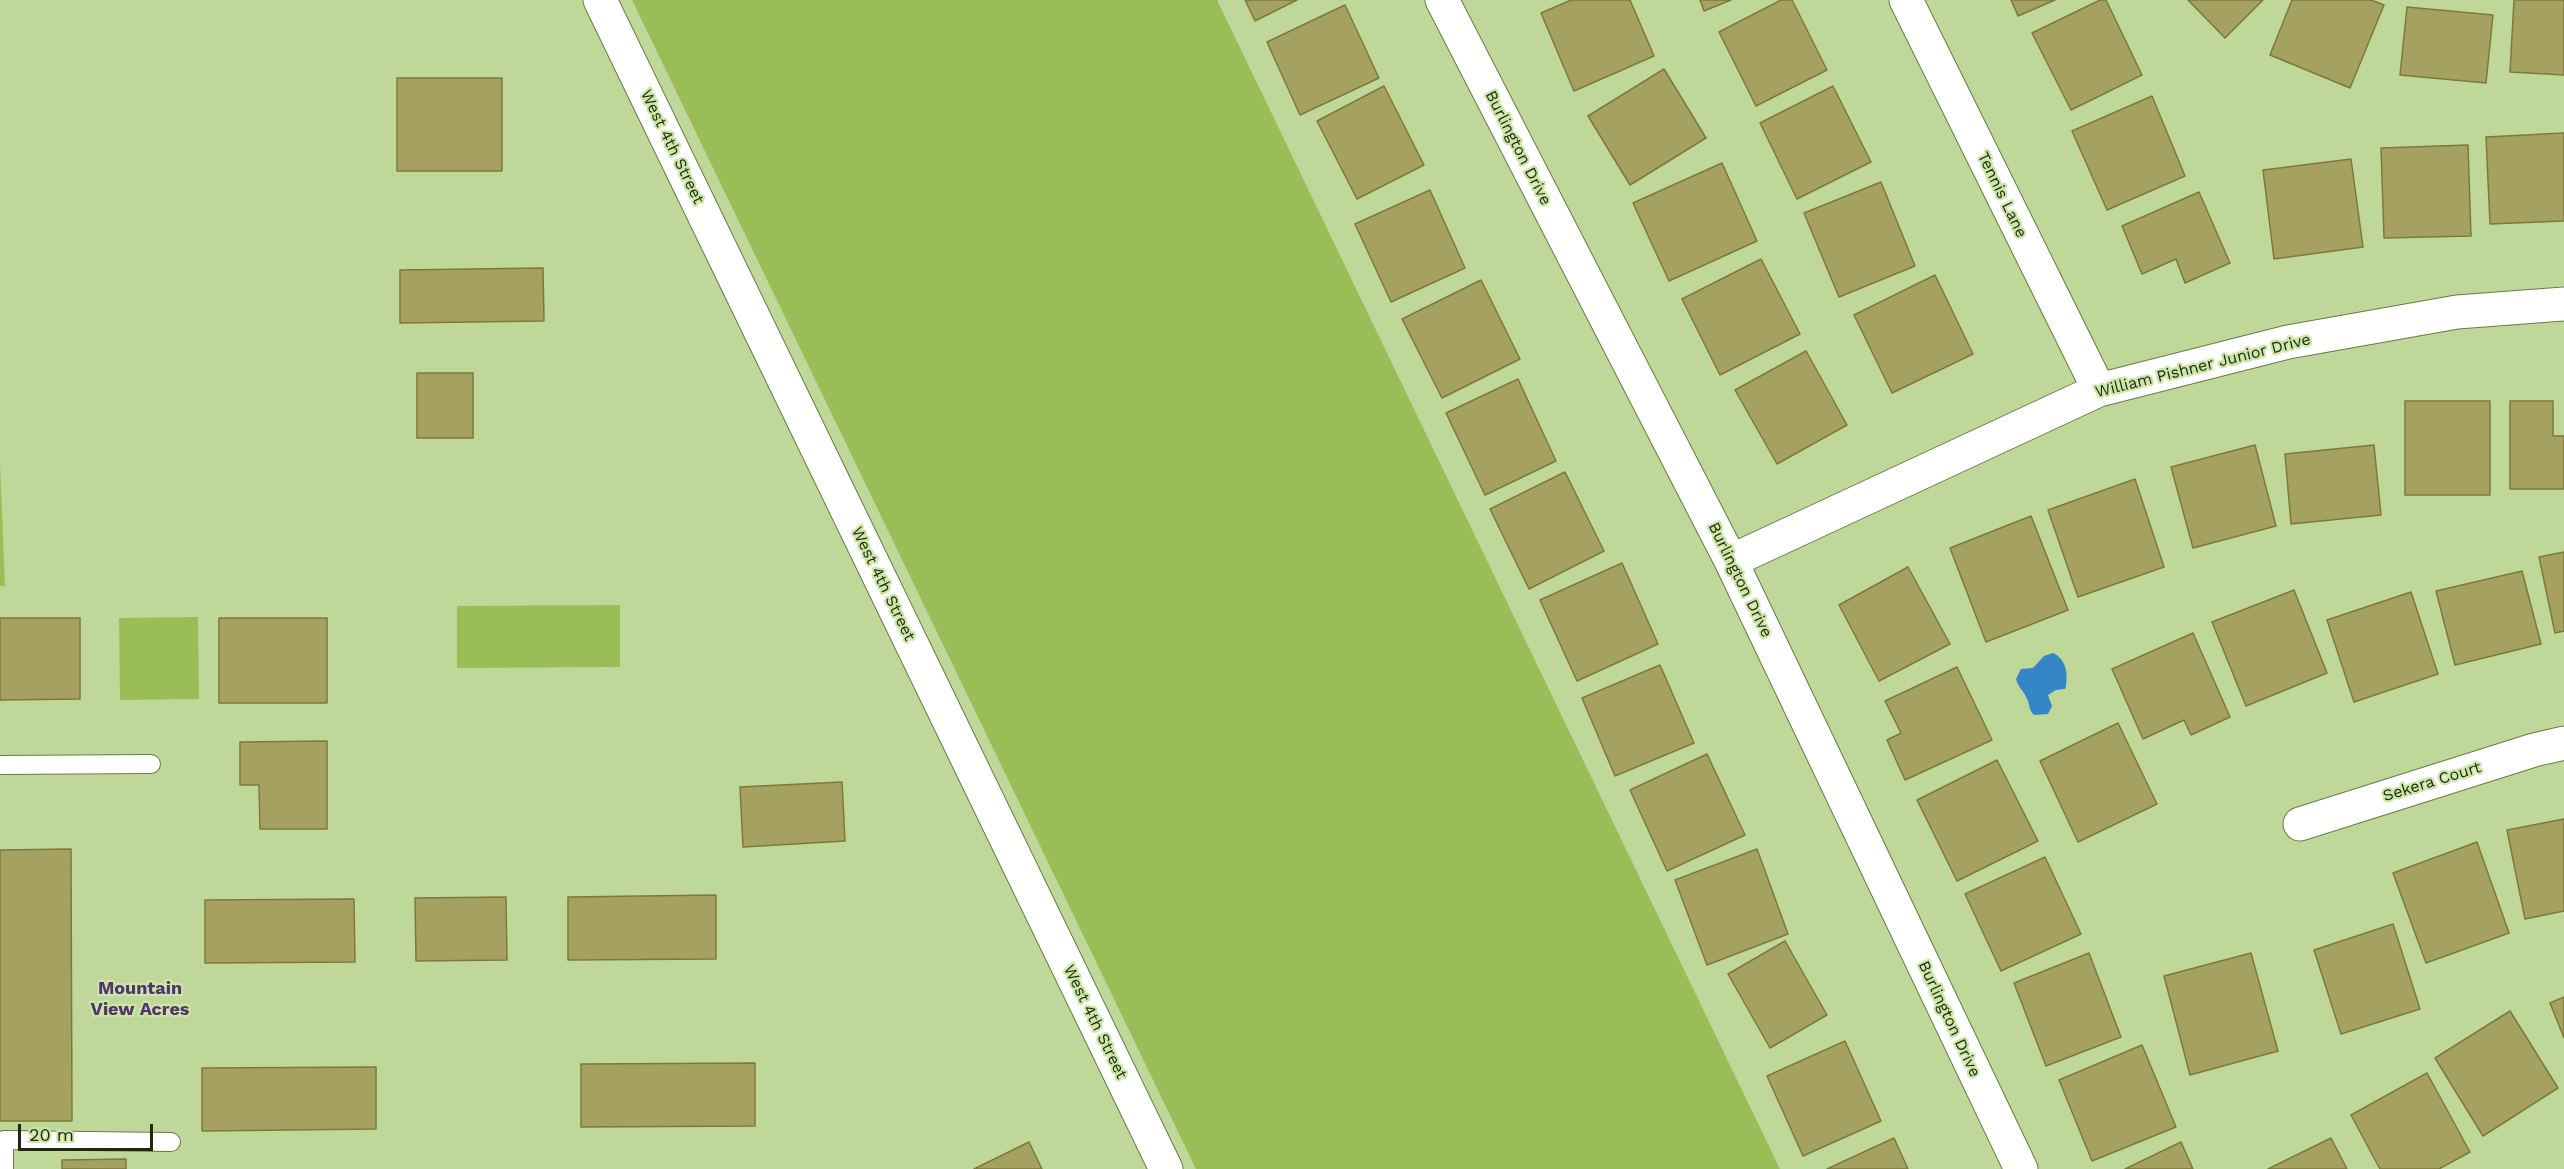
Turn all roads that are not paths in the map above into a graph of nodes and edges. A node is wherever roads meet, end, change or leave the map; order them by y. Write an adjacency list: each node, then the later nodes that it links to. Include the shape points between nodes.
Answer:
1 (600, 0): 13 (street, West 4th Street)
2 (1442, 0): 6 (street, Burlington Drive)
3 (1906, 0): 5 (street, Tennis Lane)
4 (2564, 304): 5 (street, William Pishner Junior Drive, via 2457,312 2288,342)
5 (2099, 390): 6 (street, William Pishner Junior Drive)
6 (1731, 561): 14 (street, Burlington Drive)
7 (2564, 743): 10 (street, Sekera Court)
8 (151, 764): 9 (lane)
9 (0, 765)
10 (2300, 824)
11 (171, 1142): 12 (lane, via 4,1140)
12 (4, 1169)
13 (1166, 1169)
14 (2021, 1169)

